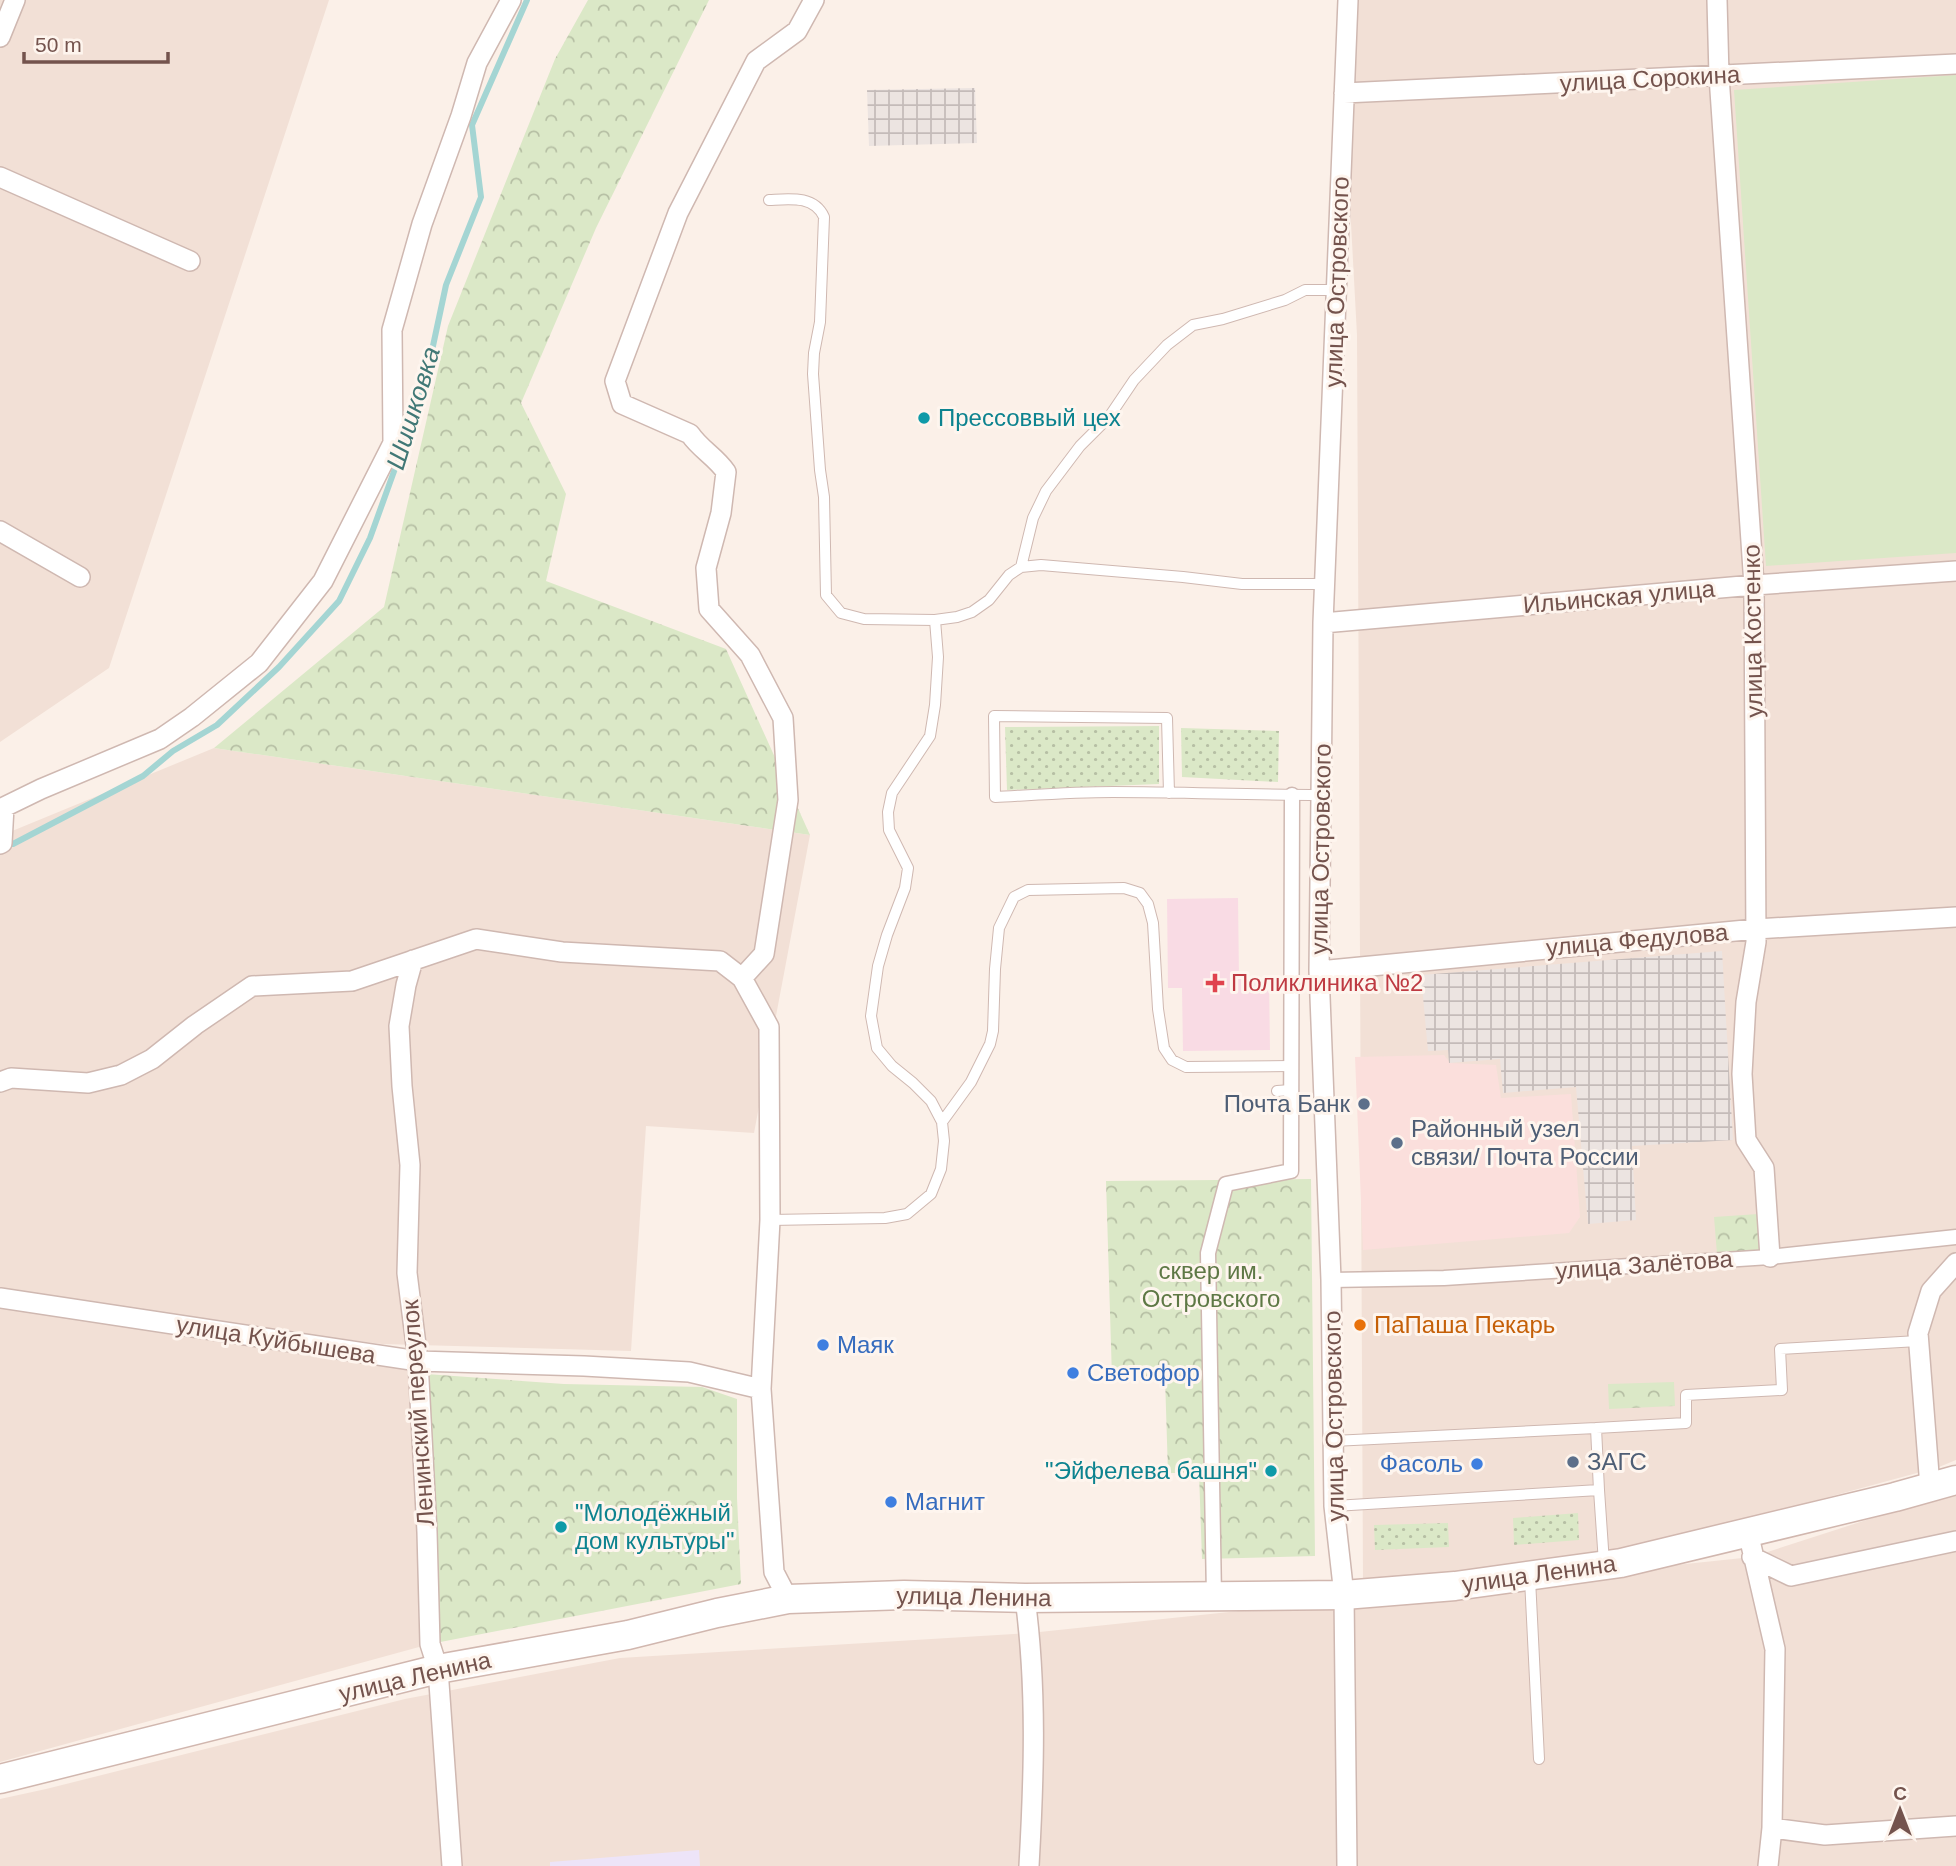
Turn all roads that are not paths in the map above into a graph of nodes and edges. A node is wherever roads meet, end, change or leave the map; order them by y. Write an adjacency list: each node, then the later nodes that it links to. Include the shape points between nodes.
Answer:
1 (15, 0): 6 (street)
2 (512, 0): 25 (street, via 477,63 422,224 392,330 393,443 323,581 258,663 192,717 160,739 4,807)
3 (814, 0): 30 (street, via 797,31 756,61 678,213 615,382 621,404 691,434 726,472 706,568 709,609 750,655 783,718 788,800 764,954)
4 (1348, 0): 9 (street, улица Островского)
5 (1717, 0): 8 (street, улица Костенко)
6 (0, 37)
7 (1956, 64): 8 (street, улица Сорокина)
8 (1719, 76): 9 (street, улица Сорокина); 19 (street, улица Костенко)
9 (1344, 93): 13 (street, улица Островского)
10 (0, 177): 12 (street)
11 (768, 200): 20 (lane, via 804,199 820,208 824,217 813,374 824,497 826,595 841,613 864,619)
12 (191, 261)
13 (1336, 290): 15 (lane, via 1305,290 1285,300 1194,325 1167,345 1046,491 1032,519); 18 (street, улица Островского)
14 (0, 531): 17 (street)
15 (1021, 567): 18 (lane, via 1041,565 1242,584); 20 (lane, via 972,612)
16 (1956, 571): 19 (street, Ильинская улица)
17 (80, 577)
18 (1325, 584): 21 (street, улица Островского)
19 (1754, 585): 21 (street, Ильинская улица); 27 (street, улица Костенко)
20 (934, 620): 33 (lane, via 938,657 930,736 892,793 888,812 889,830 908,867 878,966 871,1016 877,1048 931,1101)
21 (1323, 623): 24 (street, улица Островского)
22 (1169, 793): 22 (lane, via 995,797 994,716 1167,718); 23 (lane)
23 (1292, 795): 24 (lane); 31 (street)
24 (1321, 795): 29 (street, улица Островского)
25 (1, 844)
26 (1956, 917): 27 (street, улица Федулова)
27 (1756, 929): 29 (street, улица Федулова); 36 (street, улица Костенко, via 1742,1074 1746,1140 1764,1168)
28 (413, 960): 30 (street, via 476,939 562,952 719,961); 32 (street, via 352,981 252,986 152,1059 121,1075 88,1083 11,1078); 41 (street, Ленинский переулок, via 399,1026 410,1165 407,1273)
29 (1319, 971): 38 (street, улица Островского)
30 (742, 978): 34 (street, via 769,1027)
31 (1292, 1066): 33 (lane, via 1186,1068 1172,1060 1164,1048 1158,1009 1153,923 1140,893 1124,888 1028,890 1014,897 999,928 990,1044 971,1082); 53 (street, via 1284,1090 1292,1171 1226,1184 1208,1253)
32 (0, 1082)
33 (942, 1122): 34 (lane, via 941,1169 931,1194 907,1214)
34 (770, 1220): 42 (street)
35 (1956, 1237): 36 (street, улица Залётова)
36 (1770, 1257): 38 (street, улица Залётова, via 1444,1278)
37 (1956, 1263): 40 (street, via 1931,1291)
38 (1331, 1280): 44 (street, улица Островского)
39 (0, 1298): 41 (street, улица Куйбышева)
40 (1919, 1341): 43 (lane, via 1780,1349 1782,1390 1686,1395 1686,1423); 45 (street)
41 (418, 1361): 42 (street, улица Куйбышева, via 689,1372); 56 (street, Ленинский переулок, via 430,1644)
42 (761, 1389): 55 (street, via 774,1572)
43 (1596, 1428): 44 (lane); 46 (lane)
44 (1333, 1441): 47 (street, улица Островского)
45 (1943, 1484): 49 (main road, улица Ленина)
46 (1599, 1490): 47 (lane); 50 (lane)
47 (1334, 1506): 52 (street, улица Островского)
48 (1956, 1541): 49 (street, via 1791,1576)
49 (1750, 1545): 50 (main road, улица Ленина); 60 (street, via 1775,1649)
50 (1604, 1565): 51 (main road, улица Ленина)
51 (1529, 1575): 52 (main road, улица Ленина); 57 (lane)
52 (1344, 1595): 53 (main road, улица Ленина); 63 (street, улица Островского)
53 (1214, 1597): 54 (main road, улица Ленина)
54 (1026, 1598): 55 (main road, улица Ленина, via 904,1595); 62 (street, via 1034,1779)
55 (788, 1599): 56 (main road, улица Ленина, via 628,1635)
56 (438, 1669): 58 (main road, улица Ленина); 61 (street, Ленинский переулок)
57 (1539, 1759)
58 (0, 1779)
59 (1956, 1826): 60 (street, via 1825,1835)
60 (1772, 1829): 64 (street)
61 (452, 1866)
62 (1029, 1866)
63 (1347, 1866)
64 (1768, 1866)

